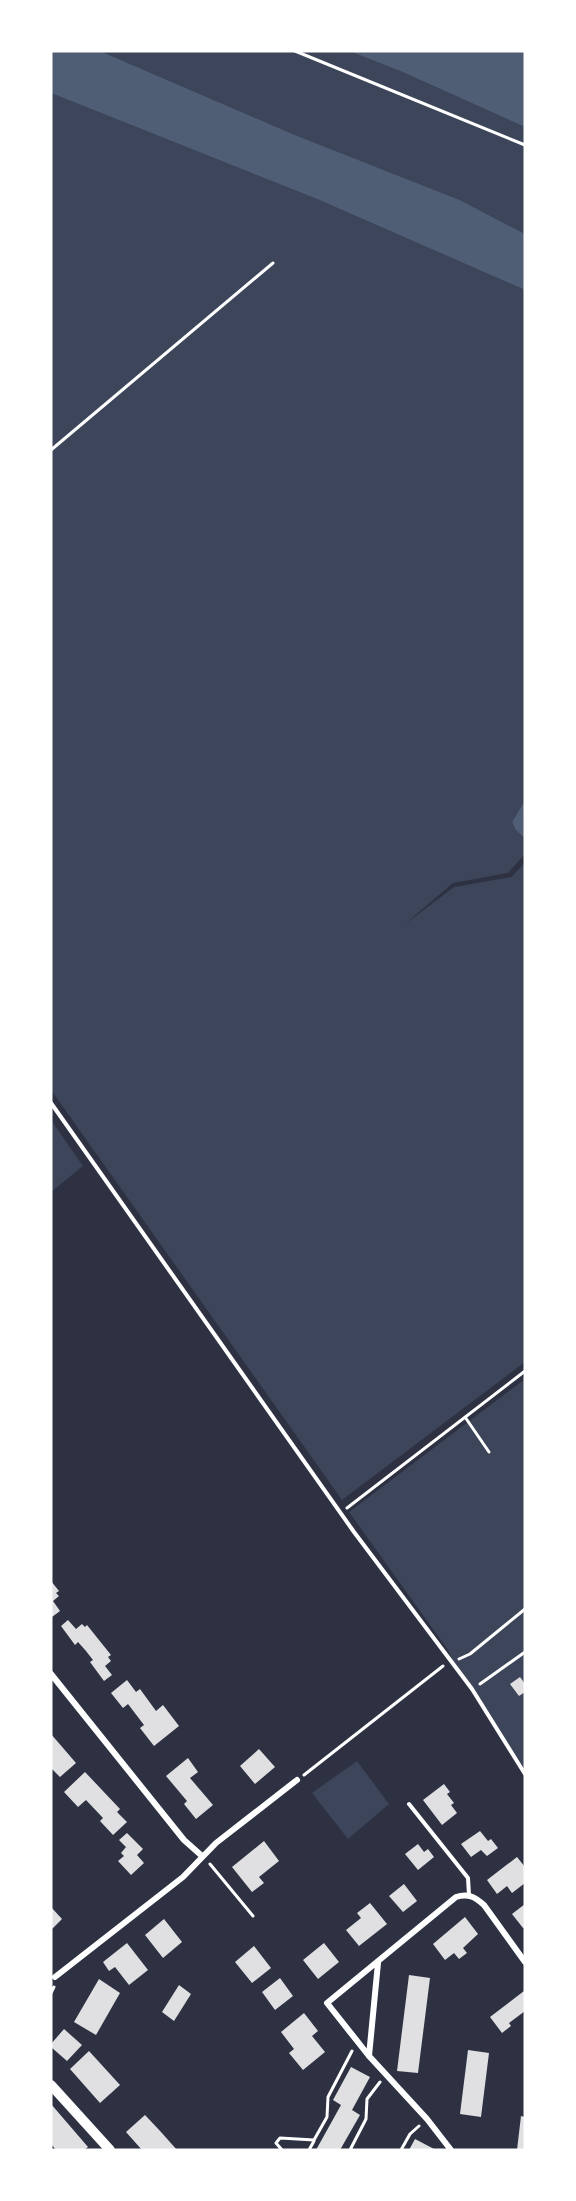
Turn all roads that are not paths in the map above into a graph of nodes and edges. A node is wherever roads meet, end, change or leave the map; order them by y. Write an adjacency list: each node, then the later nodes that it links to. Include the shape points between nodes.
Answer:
1 (51, 1104): 3 (lane, via 340,1513 472,1689)
2 (51, 1674): 6 (street, via 184,1840)
3 (525, 1774)
4 (297, 1780): 6 (street)
5 (409, 1804): 7 (lane, via 468,1878)
6 (202, 1856): 10 (street, via 183,1877)
7 (469, 1895): 8 (street, via 484,1905); 9 (street, via 456,1897)
8 (525, 1962)
9 (378, 1963): 11 (street); 11 (street, via 327,2003)
10 (55, 1977)
11 (369, 2056): 14 (street)
12 (51, 2085): 13 (main road)
13 (110, 2150)
14 (451, 2150)

